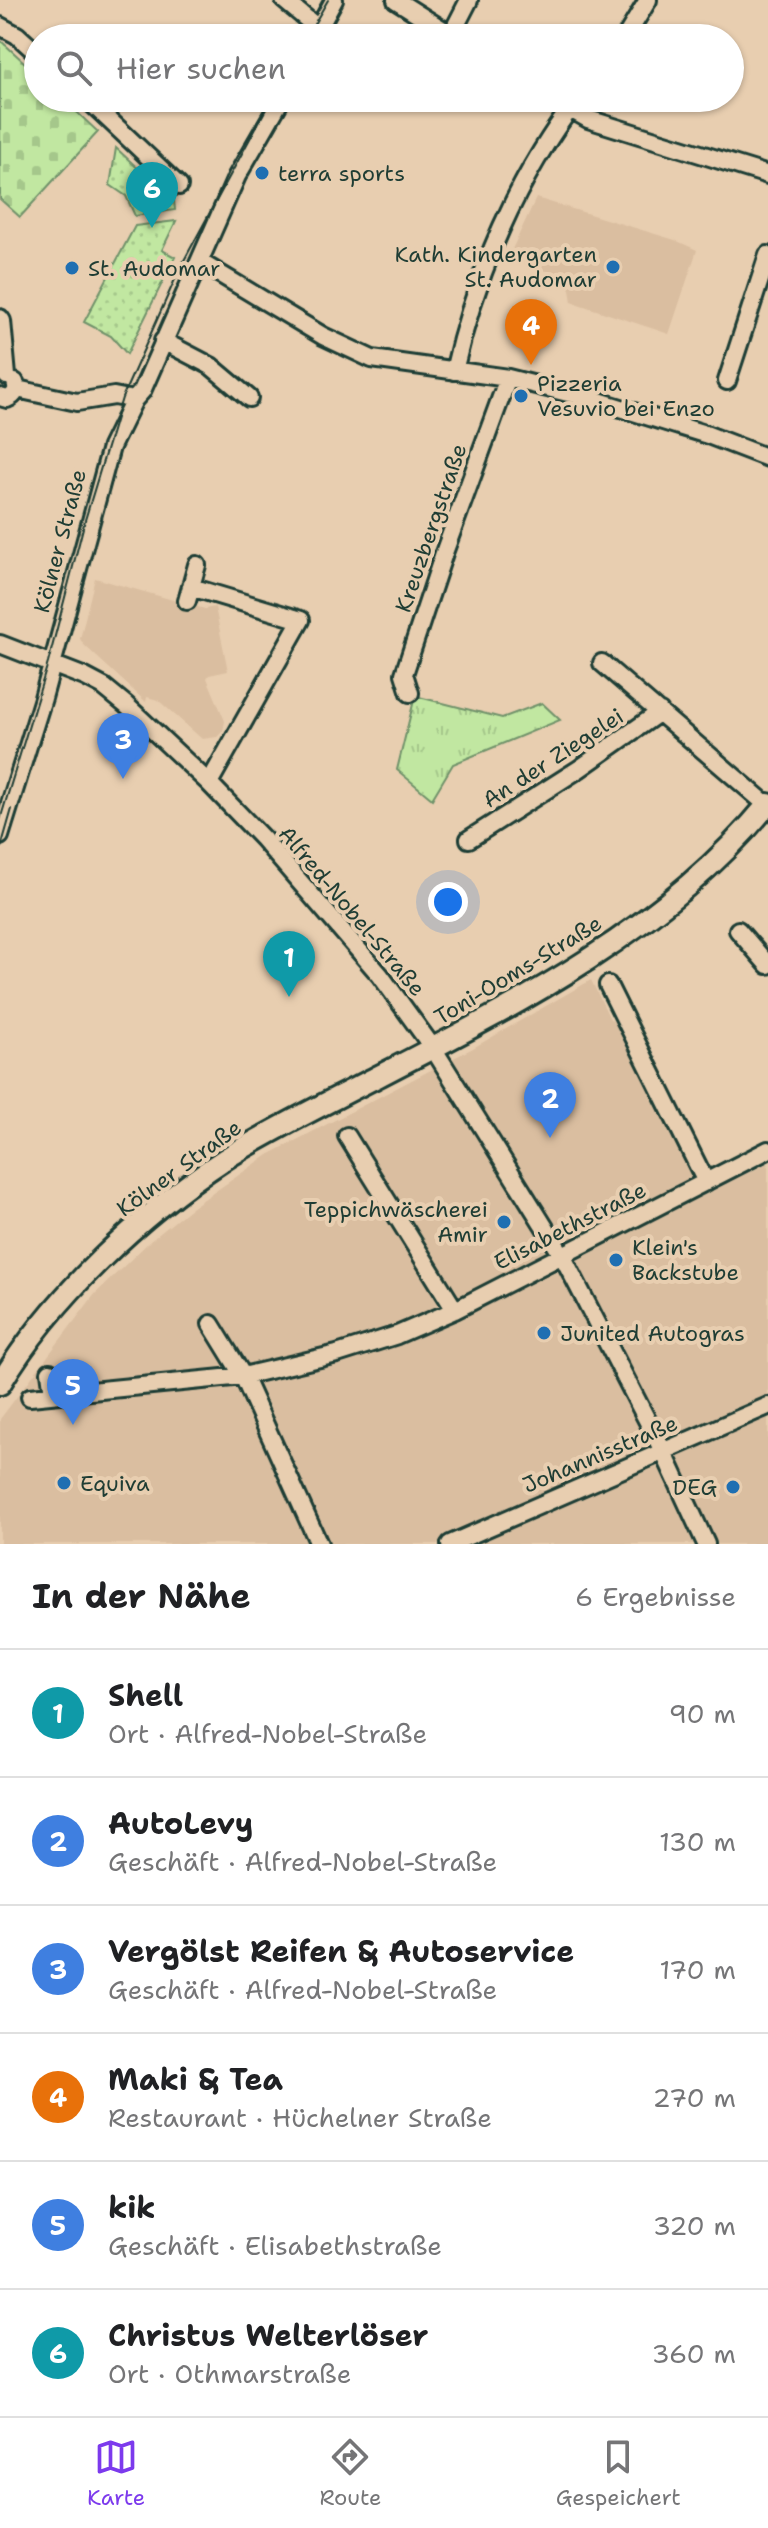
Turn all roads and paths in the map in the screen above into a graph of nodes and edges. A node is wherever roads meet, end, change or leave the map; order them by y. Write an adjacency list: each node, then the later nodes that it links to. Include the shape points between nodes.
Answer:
1 (284, 0): 6 (street)
2 (334, 0): 7 (street)
3 (396, 0): 8 (street)
4 (469, 0): 9 (street)
5 (648, 0): 10 (street)
6 (313, 24)
7 (321, 24)
8 (435, 24)
9 (459, 24)
10 (633, 24)
11 (0, 26): 12 (street)
12 (24, 41)
13 (101, 112): 18 (street)
14 (274, 112): 20 (street, Kölner Straße, via 237,176)
15 (568, 112): 23 (street, via 504,223)
16 (581, 112): 17 (street, via 588,119)
17 (768, 175)
18 (179, 186)
19 (768, 255): 26 (street)
20 (200, 262): 22 (street, Kölner Straße); 23 (street, via 323,336 372,359)
21 (0, 318): 25 (street)
22 (163, 341): 28 (street, via 211,366); 29 (street, Kölner Straße)
23 (454, 371): 24 (street)
24 (508, 378): 30 (street, via 592,399); 35 (street, Kreuzbergstraße, via 404,674)
25 (8, 381): 27 (street, via 11,398); 29 (street, via 77,402 114,396)
26 (727, 381)
27 (0, 397)
28 (249, 398)
29 (134, 400): 34 (street, Kölner Straße, via 111,447)
30 (768, 458)
31 (197, 565): 37 (street, via 189,594 301,620)
32 (0, 644): 34 (street, Alfred-Nobel-Straße)
33 (602, 663): 36 (street, An der Ziegelei)
34 (52, 664): 37 (street, Alfred-Nobel-Straße, via 104,687); 39 (street, Kölner Straße)
35 (410, 693)
36 (660, 712): 38 (street, An der Ziegelei); 41 (street, An der Ziegelei)
37 (209, 783): 45 (street, Alfred-Nobel-Straße, via 316,897)
38 (767, 804): 45 (main road, Toni-Ooms-Straße, via 686,885 594,957)
39 (3, 814): 40 (street, Kölner Straße)
40 (0, 836)
41 (469, 839)
42 (738, 930): 43 (street)
43 (768, 965)
44 (608, 985): 48 (street)
45 (433, 1048): 49 (street, Alfred-Nobel-Straße); 54 (main road, Kölner Straße, via 254,1142 177,1195 81,1280 33,1334)
46 (347, 1136): 50 (street)
47 (768, 1150): 48 (street, Elisabethstraße)
48 (706, 1182): 49 (street, Elisabethstraße)
49 (562, 1255): 50 (street, Elisabethstraße); 58 (street, Alfred-Nobel-Straße)
50 (455, 1310): 53 (street, Elisabethstraße, via 337,1354)
51 (211, 1324): 53 (street)
52 (50, 1372): 55 (street)
53 (243, 1376): 55 (street, Elisabethstraße); 59 (street)
54 (0, 1384)
55 (53, 1394): 56 (street, Elisabethstraße)
56 (30, 1397)
57 (768, 1406): 58 (street, Johannisstraße)
58 (663, 1451): 60 (street, Johannisstraße); 61 (street, Alfred-Nobel-Straße)
59 (319, 1544)
60 (450, 1544)
61 (706, 1544)

